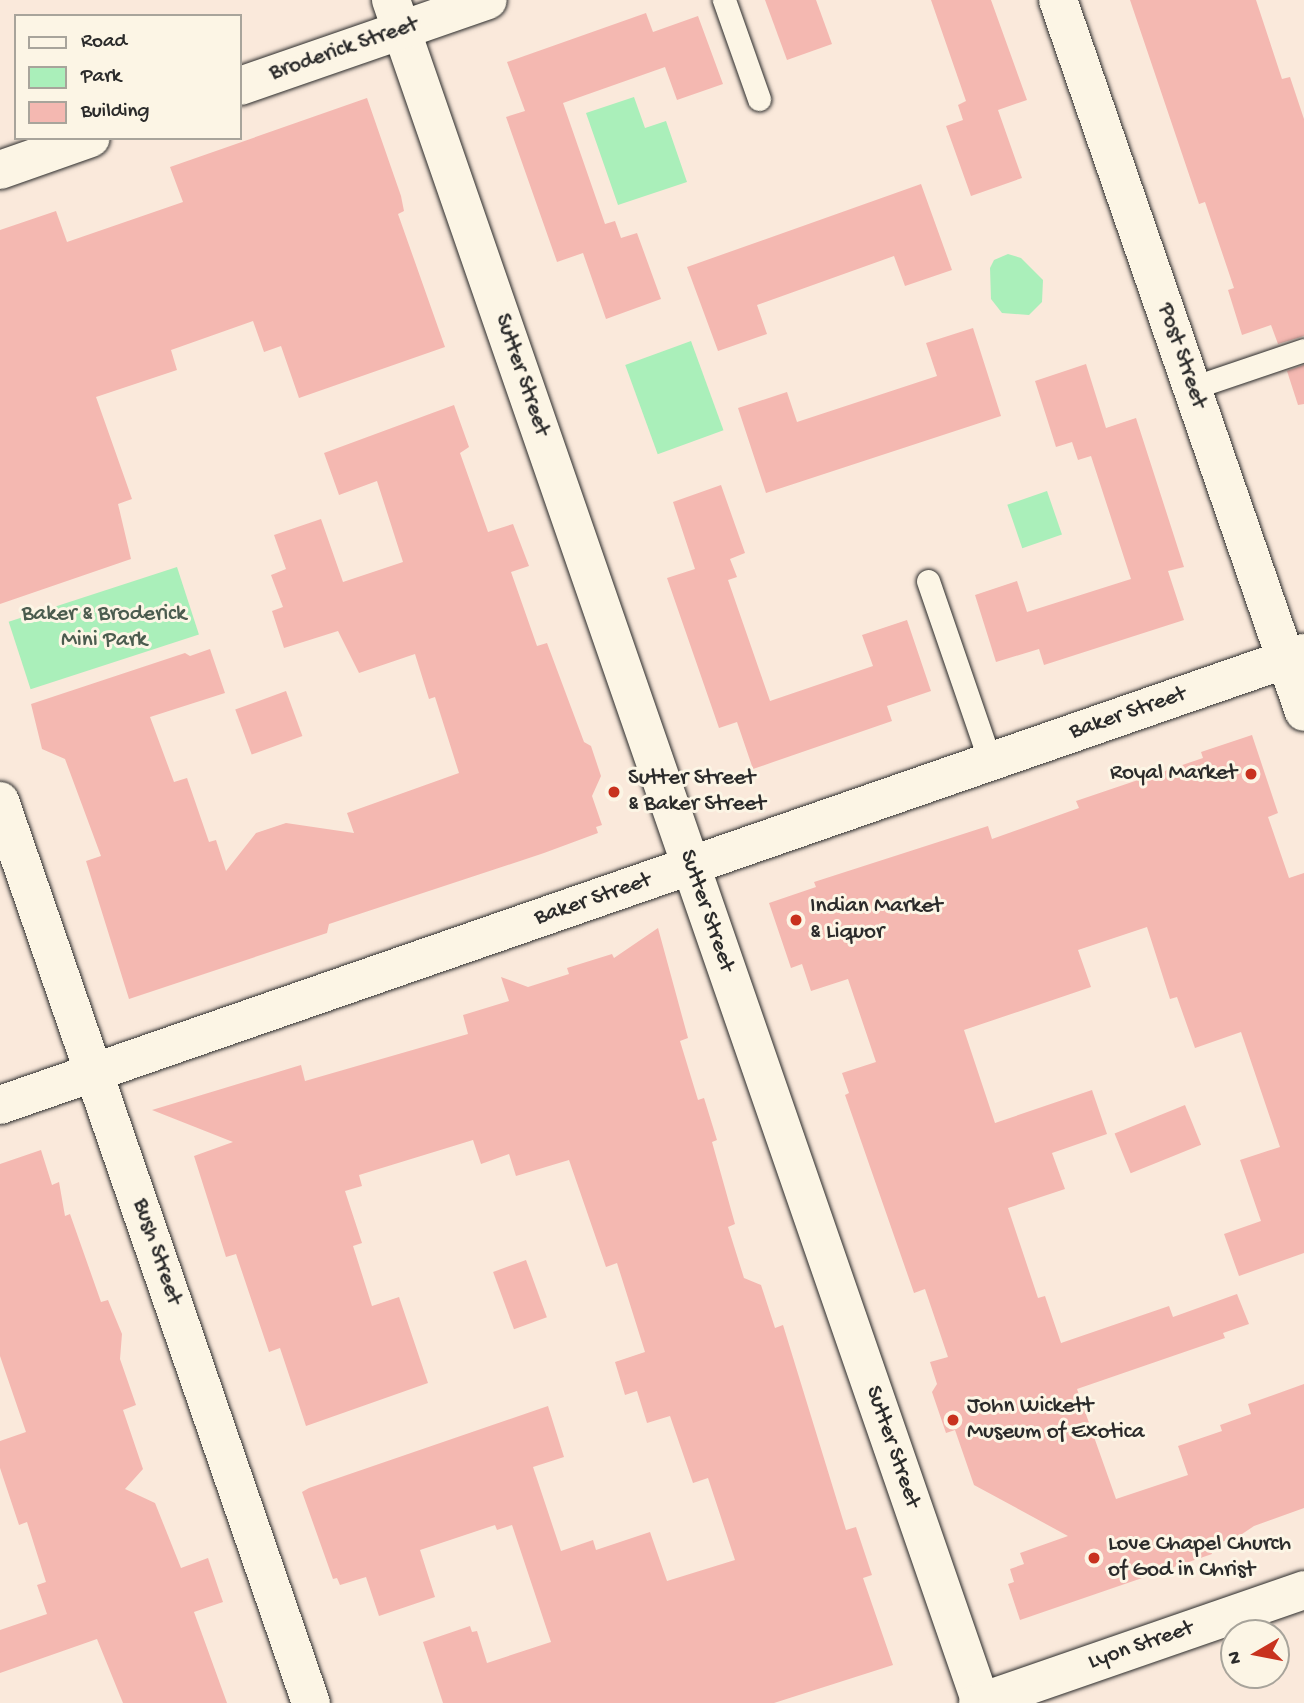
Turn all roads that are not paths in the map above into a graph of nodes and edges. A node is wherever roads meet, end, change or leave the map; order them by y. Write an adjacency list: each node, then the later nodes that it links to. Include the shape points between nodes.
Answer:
1 (488, 0): 4 (street, Broderick Street)
2 (724, 0): 6 (lane)
3 (1058, 0): 10 (street, Post Street)
4 (396, 15): 5 (street, Broderick Street); 16 (street, Sutter Street)
5 (242, 85)
6 (759, 99)
7 (85, 140): 8 (street)
8 (0, 170)
9 (1304, 349): 10 (lane)
10 (1192, 387): 12 (street, Post Street)
11 (928, 581): 14 (lane)
12 (1295, 656): 13 (street, Post Street); 14 (street, Baker Street)
13 (1304, 712)
14 (990, 761): 16 (street, Baker Street)
15 (0, 801): 17 (street, Bush Street)
16 (691, 866): 17 (street, Baker Street); 21 (street, Sutter Street)
17 (93, 1072): 18 (street, Baker Street); 20 (street, Bush Street)
18 (0, 1105)
19 (1304, 1590): 21 (street, Lyon Street)
20 (311, 1703)
21 (980, 1703)

